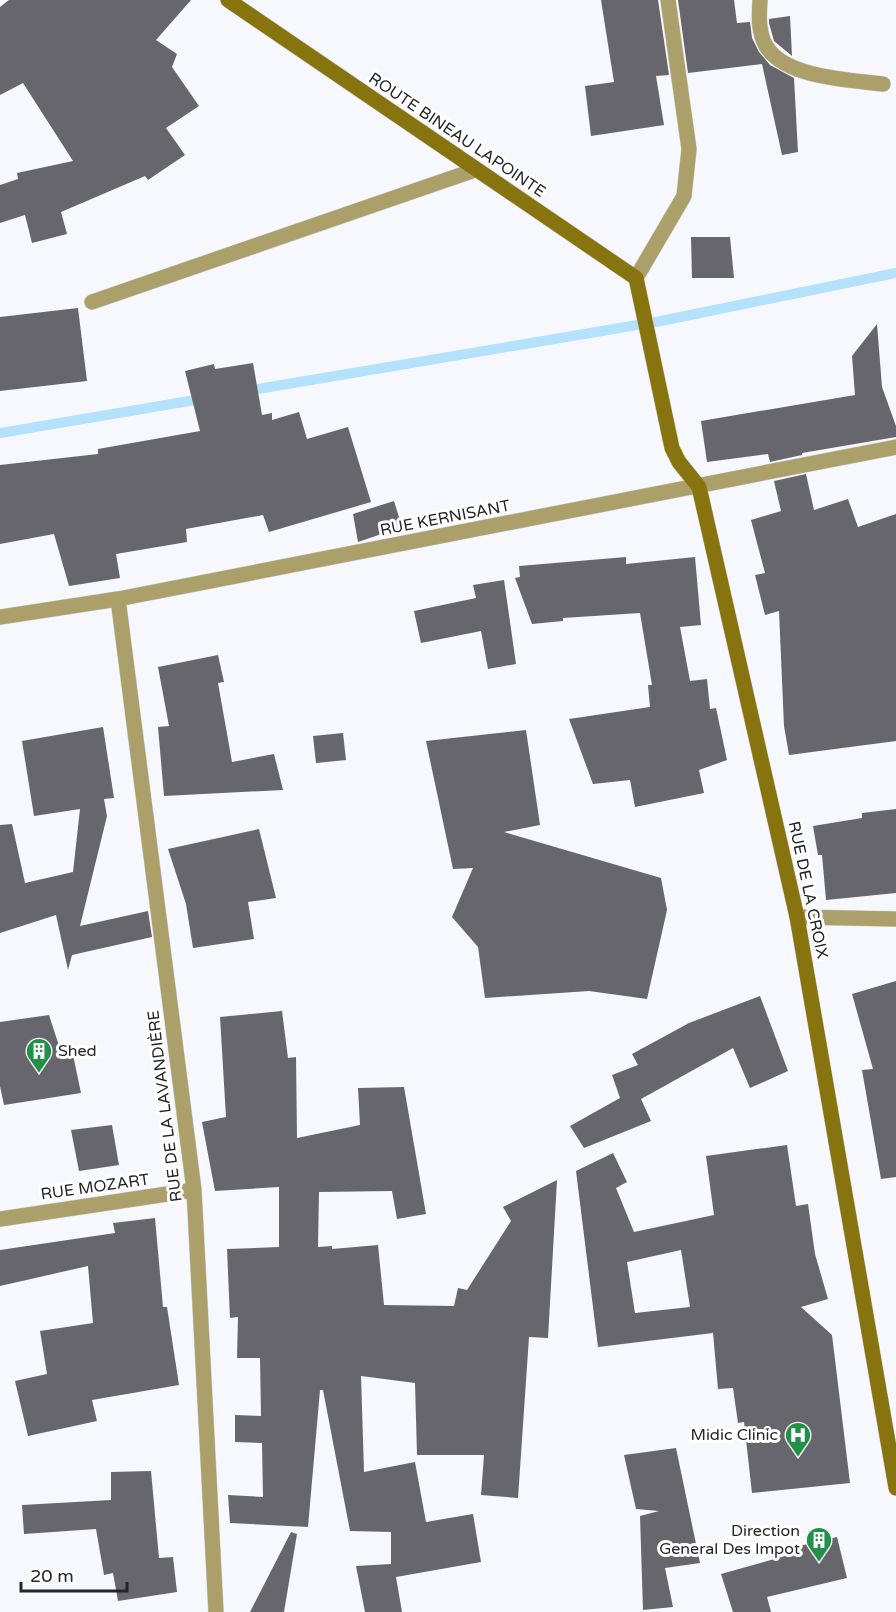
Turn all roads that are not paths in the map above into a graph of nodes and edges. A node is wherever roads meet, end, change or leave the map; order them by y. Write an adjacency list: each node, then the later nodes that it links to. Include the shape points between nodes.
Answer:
1 (228, 0): 5 (street, ROUTE BINEAU LAPOINTE)
2 (668, 0): 6 (street, via 689,149 684,196)
3 (760, 0): 4 (street, via 759,27 766,47 780,59 812,76)
4 (883, 84)
5 (475, 170): 6 (street, ROUTE BINEAU LAPOINTE); 7 (street)
6 (636, 278): 9 (street, RUE DE LA CROIX, via 672,448)
7 (92, 302)
8 (896, 447): 9 (street, RUE KERNISANT)
9 (699, 487): 10 (street, RUE KERNISANT); 12 (street, RUE DE LA CROIX)
10 (118, 599): 11 (street, RUE KERNISANT); 14 (street, RUE DE LA LAVANDIÈRE)
11 (0, 617)
12 (797, 917): 13 (street); 16 (street, RUE DE LA CROIX)
13 (896, 919)
14 (194, 1190): 15 (street, RUE MOZART); 17 (street, RUE DE LA LAVANDIÈRE)
15 (0, 1219)
16 (896, 1488)
17 (216, 1612)

